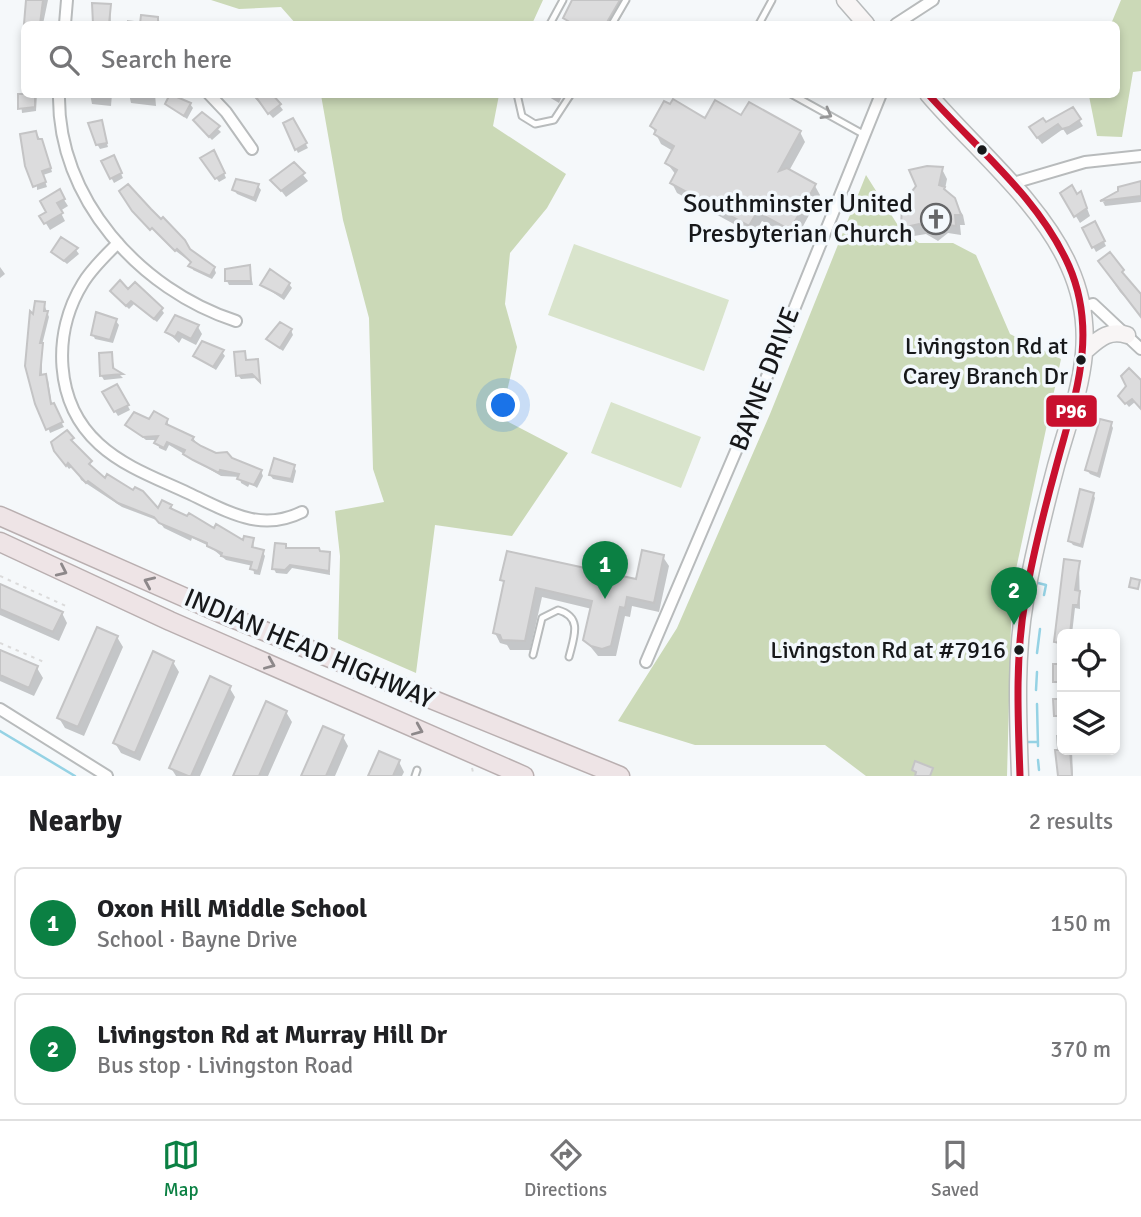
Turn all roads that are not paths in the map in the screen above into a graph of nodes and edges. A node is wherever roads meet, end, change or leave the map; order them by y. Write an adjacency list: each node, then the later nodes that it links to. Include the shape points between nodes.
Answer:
1 (67, 0): 7 (street)
2 (563, 0): 8 (lane)
3 (626, 0): 9 (lane)
4 (772, 0): 10 (lane)
5 (845, 0): 11 (main road)
6 (933, 0): 12 (street)
7 (65, 21)
8 (552, 21)
9 (614, 21)
10 (761, 21)
11 (863, 21)
12 (901, 21)
13 (59, 98): 24 (street, via 61,135 71,169 89,206)
14 (213, 98): 21 (street)
15 (518, 98): 16 (lane, via 522,116 535,124 554,120)
16 (568, 98)
17 (798, 98): 20 (lane, one-way to 20)
18 (879, 98): 20 (street, BAYNE DRIVE)
19 (932, 98): 23 (main road)
20 (863, 134): 35 (street, BAYNE DRIVE, via 753,411)
21 (251, 149)
22 (1141, 156): 23 (street, via 1085,162)
23 (1010, 184): 25 (main road, via 1058,244)
24 (118, 243): 26 (street, via 167,288); 30 (street, via 83,283 64,332 63,374 73,407 86,428 125,463 229,511 270,523)
25 (1084, 307): 27 (street, via 1093,304); 29 (main road)
26 (236, 321)
27 (1127, 335): 28 (street); 29 (main road, via 1103,336)
28 (1141, 349)
29 (1086, 350): 43 (main road, via 1024,605 1018,685)
30 (302, 512)
31 (0, 516): 36 (highway, INDIAN HEAD HIGHWAY, one-way to 31)
32 (0, 542): 38 (highway, INDIAN HEAD HIGHWAY, one-way to 38)
33 (533, 655): 34 (lane, via 542,618 558,610 574,620)
34 (569, 657)
35 (646, 662)
36 (433, 701): 41 (highway); 42 (highway, INDIAN HEAD HIGHWAY)
37 (0, 709): 39 (street)
38 (518, 773): 40 (highway, INDIAN HEAD HIGHWAY)
39 (107, 776)
40 (531, 776)
41 (587, 776)
42 (620, 776)
43 (1020, 776)

